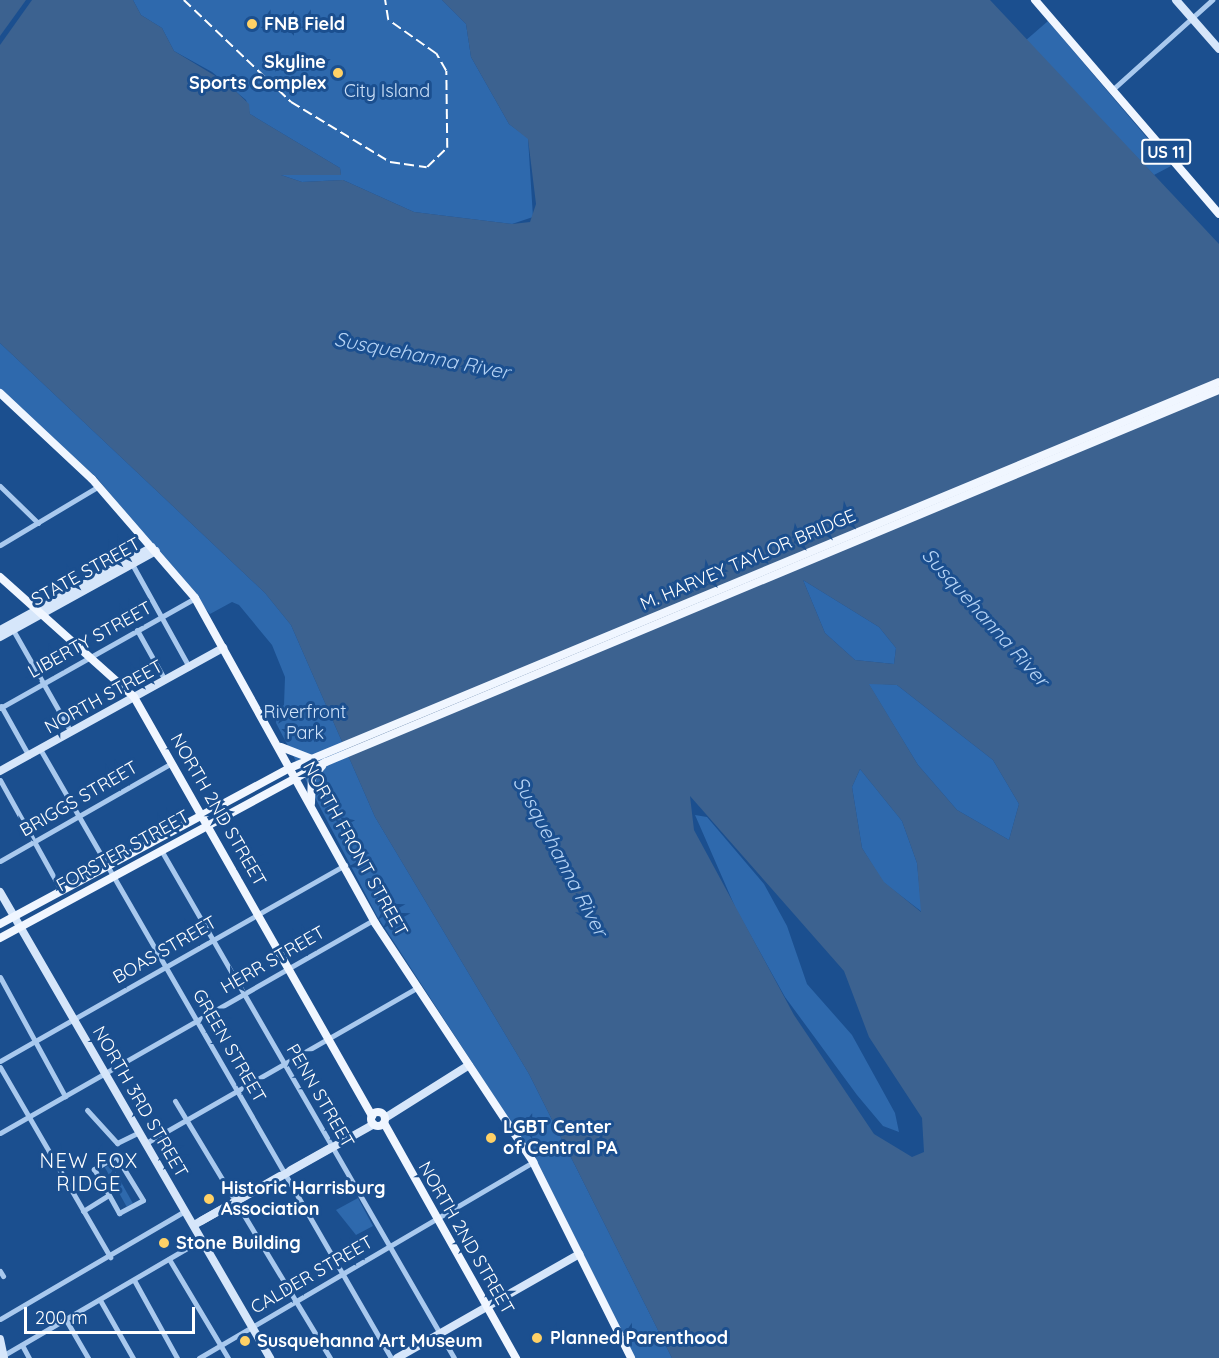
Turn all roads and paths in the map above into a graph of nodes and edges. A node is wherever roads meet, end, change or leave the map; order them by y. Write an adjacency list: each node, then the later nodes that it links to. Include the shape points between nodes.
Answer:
1 (1035, 0): 6 (main road, US 11)
2 (1176, 0): 4 (street)
3 (1212, 0): 4 (street)
4 (1193, 18): 5 (street); 6 (street)
5 (1219, 49)
6 (1112, 90): 7 (main road, US 11)
7 (1219, 214)
8 (1219, 382): 35 (main road, M. HARVEY TAYLOR BRIDGE)
9 (1219, 390): 35 (main road, M. HARVEY TAYLOR BRIDGE)
10 (2, 398): 12 (main road, NORTH FRONT STREET)
11 (0, 486): 13 (street)
12 (99, 486): 13 (street); 15 (main road, NORTH FRONT STREET)
13 (38, 523): 14 (street)
14 (0, 545)
15 (154, 549): 16 (street, STATE STREET); 18 (main road, NORTH FRONT STREET); 19 (street, STATE STREET)
16 (132, 564): 19 (street, STATE STREET); 20 (street)
17 (0, 578): 19 (main road, NORTH 2ND STREET)
18 (195, 598): 20 (street, LIBERTY STREET); 25 (main road, NORTH FRONT STREET)
19 (39, 612): 21 (street, STATE STREET); 22 (street, STATE STREET); 26 (main road, NORTH 2ND STREET)
20 (161, 617): 23 (street, LIBERTY STREET); 27 (street)
21 (0, 630)
22 (13, 630): 24 (street, STATE STREET); 29 (street)
23 (137, 630): 26 (street, LIBERTY STREET); 28 (street)
24 (0, 637)
25 (223, 648): 27 (street, NORTH STREET); 33 (main road, NORTH FRONT STREET)
26 (89, 657): 29 (street, LIBERTY STREET); 30 (main road, NORTH 2ND STREET)
27 (189, 667): 28 (street, NORTH STREET)
28 (165, 680): 30 (street, NORTH STREET)
29 (43, 684): 31 (street, LIBERTY STREET); 32 (street)
30 (134, 697): 32 (street, NORTH STREET); 38 (main road, NORTH 2ND STREET)
31 (0, 707): 36 (street)
32 (71, 732): 34 (street, NORTH STREET)
33 (276, 743): 37 (main road, via 297,756); 39 (main road, NORTH FRONT STREET)
34 (40, 749): 36 (street, NORTH STREET); 45 (street, GREEN STREET)
35 (336, 754): 37 (main road, M. HARVEY TAYLOR BRIDGE)
36 (29, 756): 40 (street, NORTH STREET)
37 (323, 759): 39 (main road, M. HARVEY TAYLOR BRIDGE); 41 (main road, M. HARVEY TAYLOR BRIDGE); 43 (main road, via 312,778)
38 (172, 763): 44 (main road, NORTH 2ND STREET); 45 (street, BRIGGS STREET)
39 (290, 768): 41 (main road, NORTH FRONT STREET); 44 (main road, FORSTER STREET)
40 (0, 771)
41 (295, 777): 43 (main road, NORTH FRONT STREET); 46 (main road, FORSTER STREET)
42 (0, 780): 47 (street)
43 (311, 806): 50 (main road, NORTH FRONT STREET)
44 (201, 813): 46 (main road, NORTH 2ND STREET); 51 (main road, FORSTER STREET)
45 (79, 816): 47 (street, BRIGGS STREET); 51 (street, GREEN STREET)
46 (207, 824): 48 (main road, FORSTER STREET); 55 (main road, NORTH 2ND STREET)
47 (33, 842): 49 (street, BRIGGS STREET); 53 (street)
48 (160, 849): 52 (main road, FORSTER STREET); 61 (street, PENN STREET)
49 (0, 861)
50 (345, 864): 55 (street, BOAS STREET); 57 (main road, NORTH FRONT STREET)
51 (107, 865): 52 (street, GREEN STREET); 53 (main road, FORSTER STREET)
52 (113, 876): 59 (main road, FORSTER STREET); 62 (street, GREEN STREET)
53 (61, 890): 56 (main road, FORSTER STREET)
54 (0, 892): 56 (street, NORTH 3RD STREET)
55 (259, 914): 61 (street, BOAS STREET); 63 (main road, NORTH 2ND STREET)
56 (14, 916): 58 (main road, FORSTER STREET); 59 (street, NORTH 3RD STREET)
57 (374, 920): 63 (street, HERR STREET); 65 (main road, NORTH FRONT STREET)
58 (0, 924)
59 (21, 926): 60 (main road, FORSTER STREET); 67 (street, NORTH 3RD STREET)
60 (0, 938)
61 (212, 941): 62 (street, BOAS STREET); 66 (street, PENN STREET)
62 (166, 967): 67 (street, BOAS STREET); 68 (street, GREEN STREET)
63 (291, 967): 66 (street, HERR STREET); 69 (main road, NORTH 2ND STREET)
64 (0, 977): 70 (street)
65 (418, 987): 69 (street); 74 (main road, NORTH FRONT STREET)
66 (244, 994): 68 (street, HERR STREET); 72 (street, PENN STREET)
67 (75, 1019): 70 (street, BOAS STREET); 75 (street, NORTH 3RD STREET)
68 (197, 1021): 75 (street, HERR STREET); 76 (street, GREEN STREET)
69 (331, 1038): 72 (street); 82 (main road, NORTH 2ND STREET)
70 (37, 1041): 71 (street, BOAS STREET); 77 (street)
71 (0, 1062)
72 (284, 1064): 76 (street); 86 (street, PENN STREET)
73 (0, 1067): 80 (street)
74 (465, 1067): 82 (street); 87 (main road, NORTH FRONT STREET)
75 (106, 1073): 77 (street, HERR STREET); 83 (street, NORTH 3RD STREET)
76 (237, 1091): 81 (street); 88 (street, GREEN STREET)
77 (64, 1096): 80 (street, HERR STREET)
78 (175, 1101): 81 (street)
79 (87, 1110): 83 (street, via 117,1143)
80 (29, 1117): 84 (street, HERR STREET); 91 (street)
81 (189, 1119): 85 (street); 90 (street)
82 (378, 1119): 86 (street); 93 (main road, NORTH 2ND STREET)
83 (140, 1132): 85 (street, NORTH 3RD STREET)
84 (0, 1133)
85 (146, 1143): 92 (street, NORTH 3RD STREET)
86 (332, 1147): 88 (street); 96 (street, PENN STREET)
87 (533, 1162): 93 (street, CALDER STREET); 97 (main road, NORTH FRONT STREET)
88 (285, 1173): 90 (street); 100 (street, GREEN STREET)
89 (108, 1194): 89 (street, via 94,1169 116,1156 143,1200 119,1213); 91 (street)
90 (238, 1200): 94 (street); 103 (street)
91 (83, 1211): 98 (street)
92 (185, 1211): 94 (street, NORTH 3RD STREET); 98 (street)
93 (436, 1219): 96 (street, CALDER STREET); 104 (main road, NORTH 2ND STREET)
94 (197, 1224): 95 (street, NORTH 3RD STREET)
95 (201, 1240): 99 (street); 107 (street, NORTH 3RD STREET)
96 (389, 1247): 100 (street, CALDER STREET); 108 (street, PENN STREET)
97 (579, 1254): 104 (street); 125 (main road, NORTH FRONT STREET)
98 (110, 1257): 105 (street)
99 (170, 1259): 101 (street); 111 (street)
100 (343, 1275): 103 (street, CALDER STREET); 121 (street, GREEN STREET)
101 (134, 1280): 102 (street); 116 (street)
102 (100, 1300): 106 (street); 115 (street)
103 (297, 1300): 107 (street, CALDER STREET); 120 (street)
104 (486, 1307): 108 (street); 124 (main road, NORTH 2ND STREET)
105 (0, 1319)
106 (66, 1320): 110 (street); 114 (street)
107 (252, 1327): 111 (street, CALDER STREET); 119 (street, NORTH 3RD STREET)
108 (440, 1334): 122 (street); 123 (street, PENN STREET)
109 (0, 1339): 112 (street)
110 (22, 1345): 112 (street); 113 (street)
111 (220, 1345): 117 (street, CALDER STREET); 118 (street)
112 (4, 1357)
113 (29, 1358)
114 (88, 1358)
115 (133, 1358)
116 (177, 1358)
117 (199, 1358)
118 (228, 1358)
119 (270, 1358)
120 (330, 1358)
121 (391, 1358)
122 (397, 1358)
123 (454, 1358)
124 (516, 1358)
125 (631, 1358)

